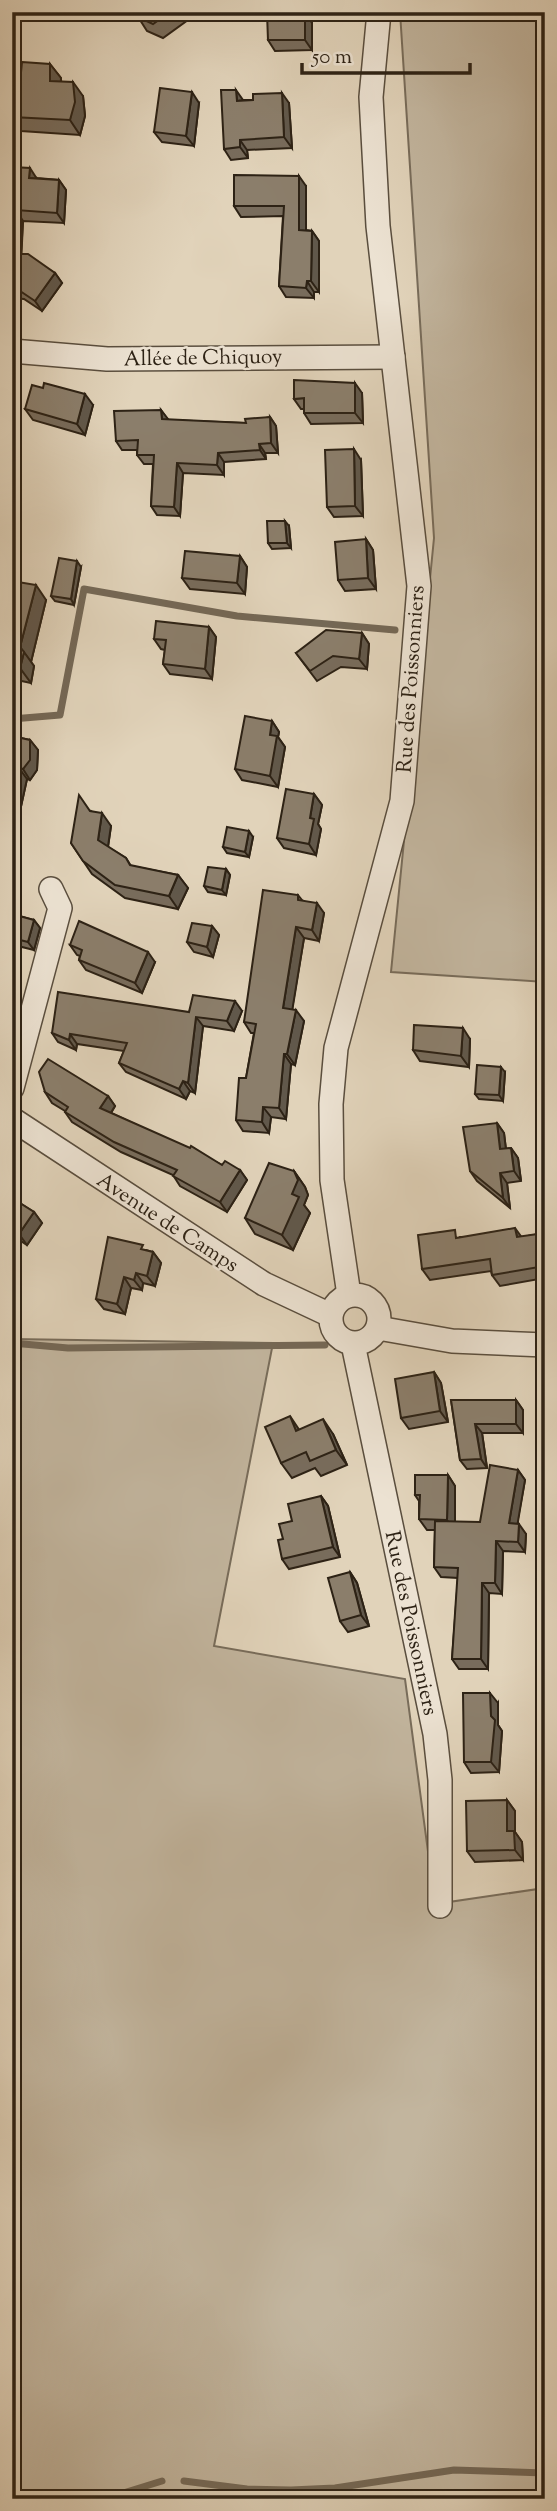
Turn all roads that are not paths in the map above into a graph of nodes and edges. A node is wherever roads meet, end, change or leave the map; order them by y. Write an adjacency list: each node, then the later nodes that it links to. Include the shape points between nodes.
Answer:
1 (379, 12): 3 (street, Rue des Poissonniers, via 371,97 378,226)
2 (12, 351): 3 (street, Allée de Chiquoy, via 107,359)
3 (393, 357): 7 (street, Rue des Poissonniers, via 419,586 402,801 336,1048 332,1180)
4 (51, 889): 5 (street, via 60,908)
5 (12, 1088)
6 (12, 1119): 8 (street, Avenue de Camps, via 264,1284)
7 (349, 1295): 8 (street, via 338,1301); 9 (street, via 362,1296 375,1305)
8 (330, 1315): 10 (street, via 339,1338)
9 (378, 1328): 10 (street, via 368,1340); 11 (street, via 452,1341)
10 (353, 1344): 12 (street, Rue des Poissonniers, via 435,1734 440,1780)
11 (545, 1345)
12 (440, 1906)

